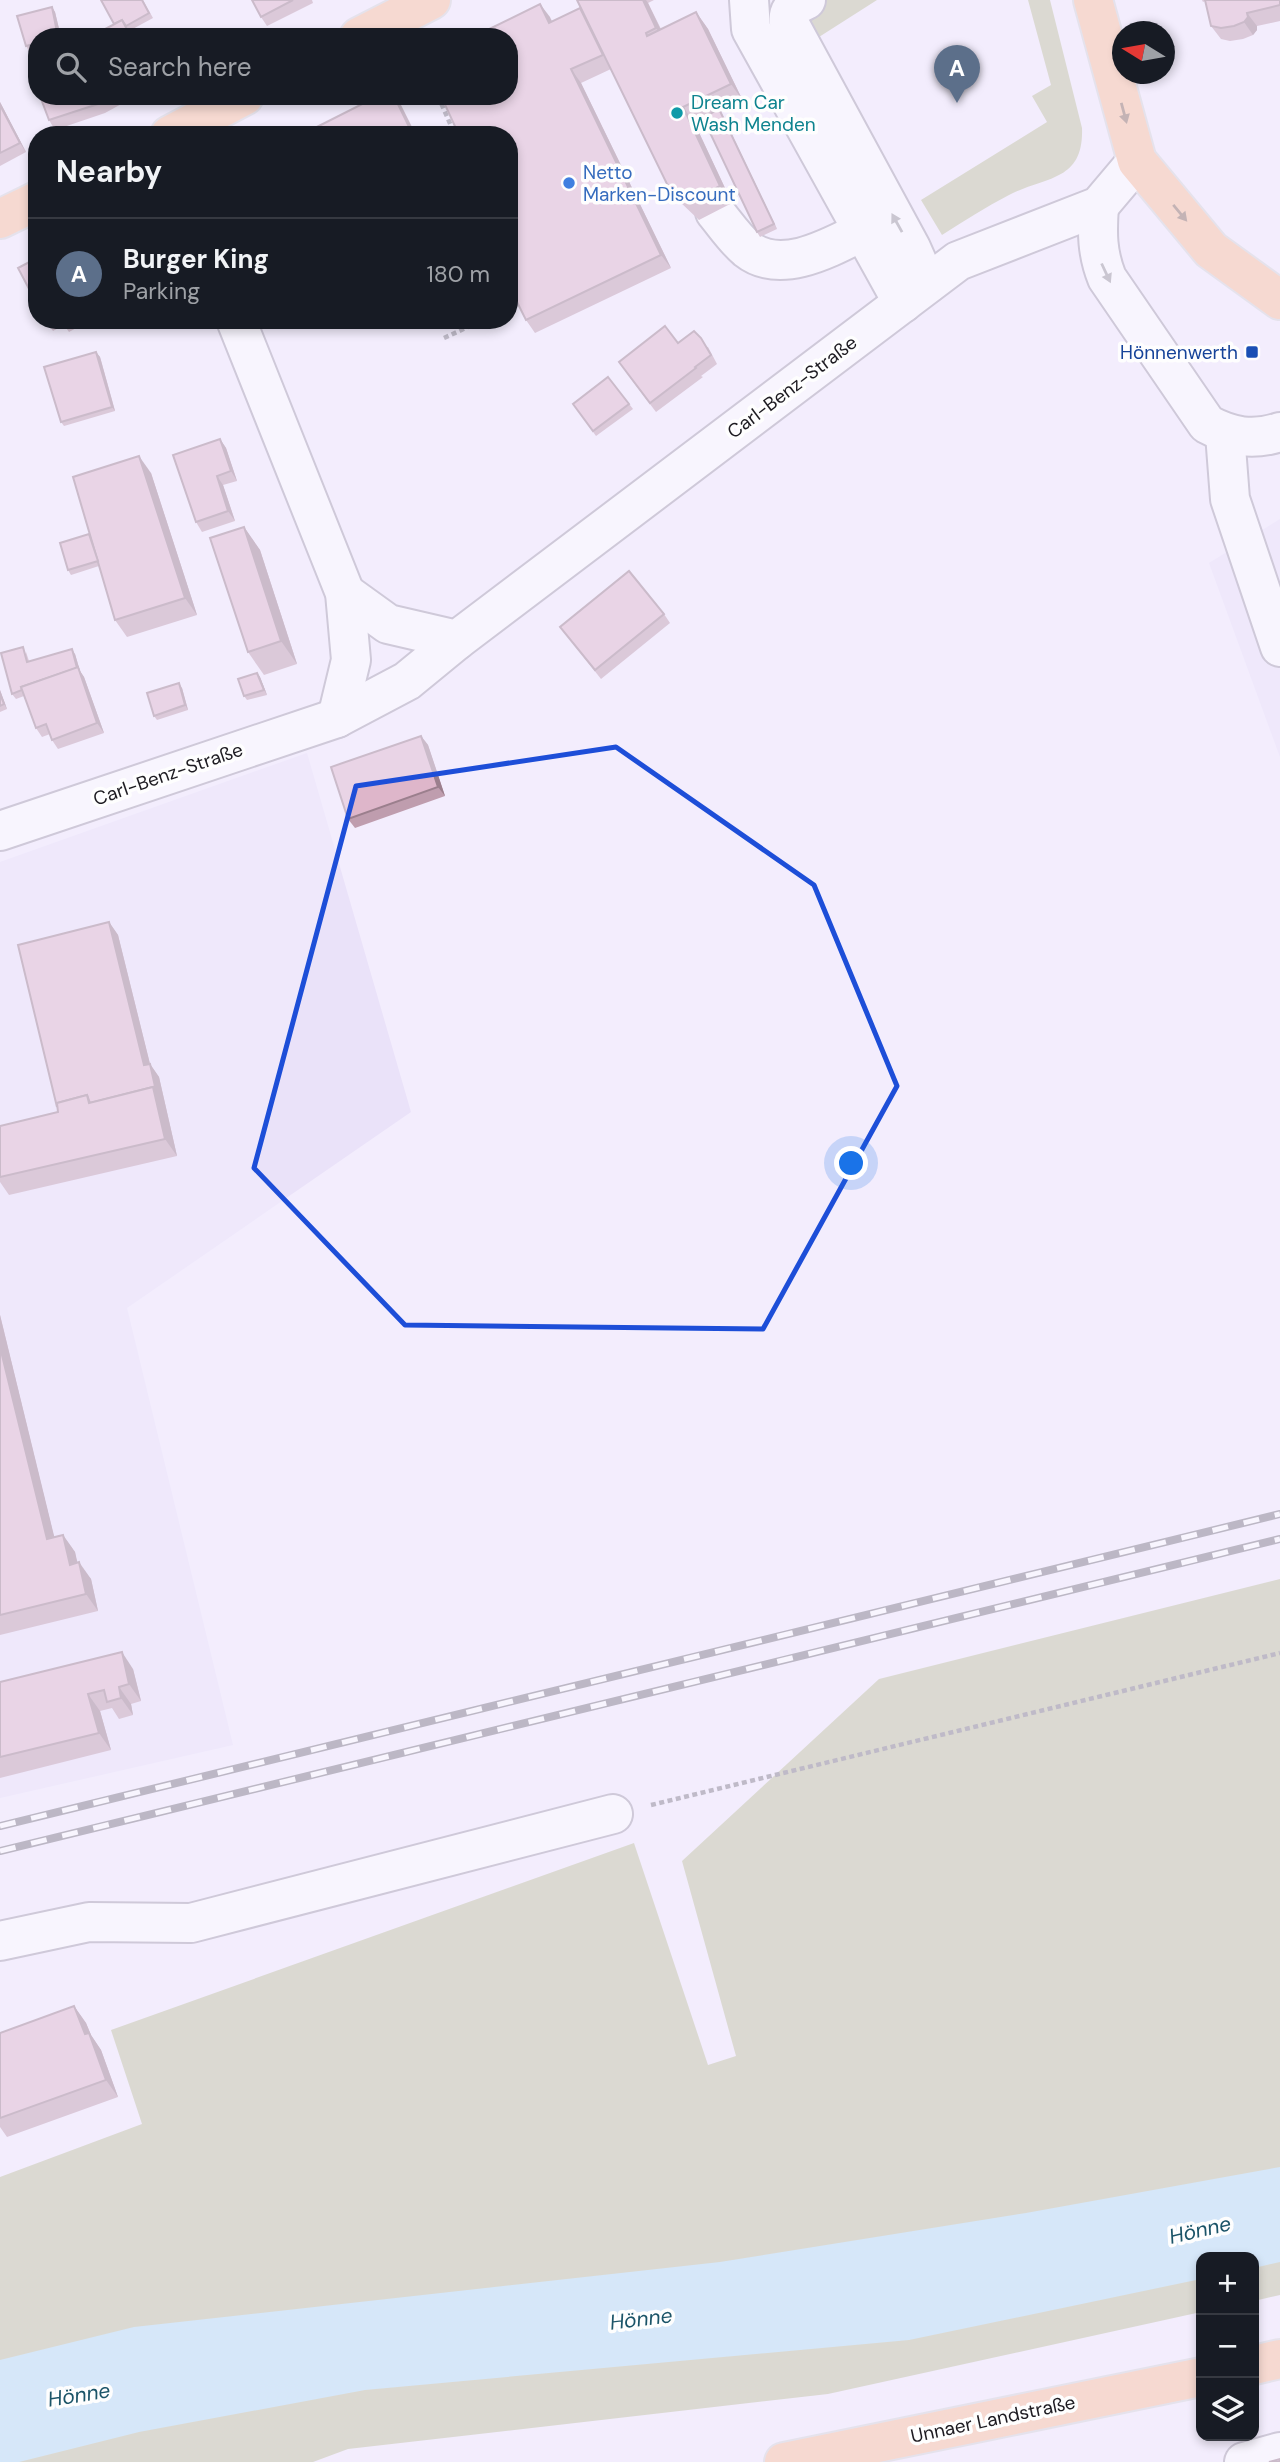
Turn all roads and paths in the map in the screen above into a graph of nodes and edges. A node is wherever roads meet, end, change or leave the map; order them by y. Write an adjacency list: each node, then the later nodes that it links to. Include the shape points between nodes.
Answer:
1 (431, 0): 5 (main road)
2 (749, 0): 15 (street, via 751,29)
3 (806, 0): 16 (street, one-way to 3, via 911,248 789,23 792,8)
4 (1093, 0): 10 (main road, one-way to 10)
5 (377, 28)
6 (227, 105): 8 (main road)
7 (442, 105): 9 (path)
8 (187, 126)
9 (451, 126)
10 (1137, 160): 12 (street, Carl-Benz-Straße); 17 (main road, one-way to 17, via 1211,250)
11 (28, 205): 14 (main road)
12 (1099, 206): 16 (street, Carl-Benz-Straße, via 958,261); 22 (street, one-way to 22, via 1096,235 1107,278 1207,424)
13 (715, 212): 15 (street, via 748,250 774,261 828,249)
14 (0, 219)
15 (863, 230): 16 (street)
16 (915, 293): 24 (street, Carl-Benz-Straße)
17 (1280, 300)
18 (240, 329): 23 (street)
19 (464, 329): 20 (path)
20 (444, 338)
21 (1280, 432): 22 (street, via 1247,438)
22 (1225, 434): 25 (street, via 1230,499)
23 (345, 593): 24 (street, via 388,624); 26 (street, via 351,660)
24 (457, 640): 26 (street, Carl-Benz-Straße, via 407,681)
25 (1280, 647)
26 (337, 718): 27 (street, Carl-Benz-Straße)
27 (0, 831)
28 (1280, 1653): 29 (path)
29 (613, 1814): 30 (street, via 191,1923 89,1922)
30 (0, 1941)
31 (1280, 2359): 32 (main road)
32 (1259, 2364)
33 (1196, 2377): 35 (main road, Unnaer Landstraße)
34 (1280, 2452): 36 (street)
35 (784, 2462)
36 (1244, 2462)

